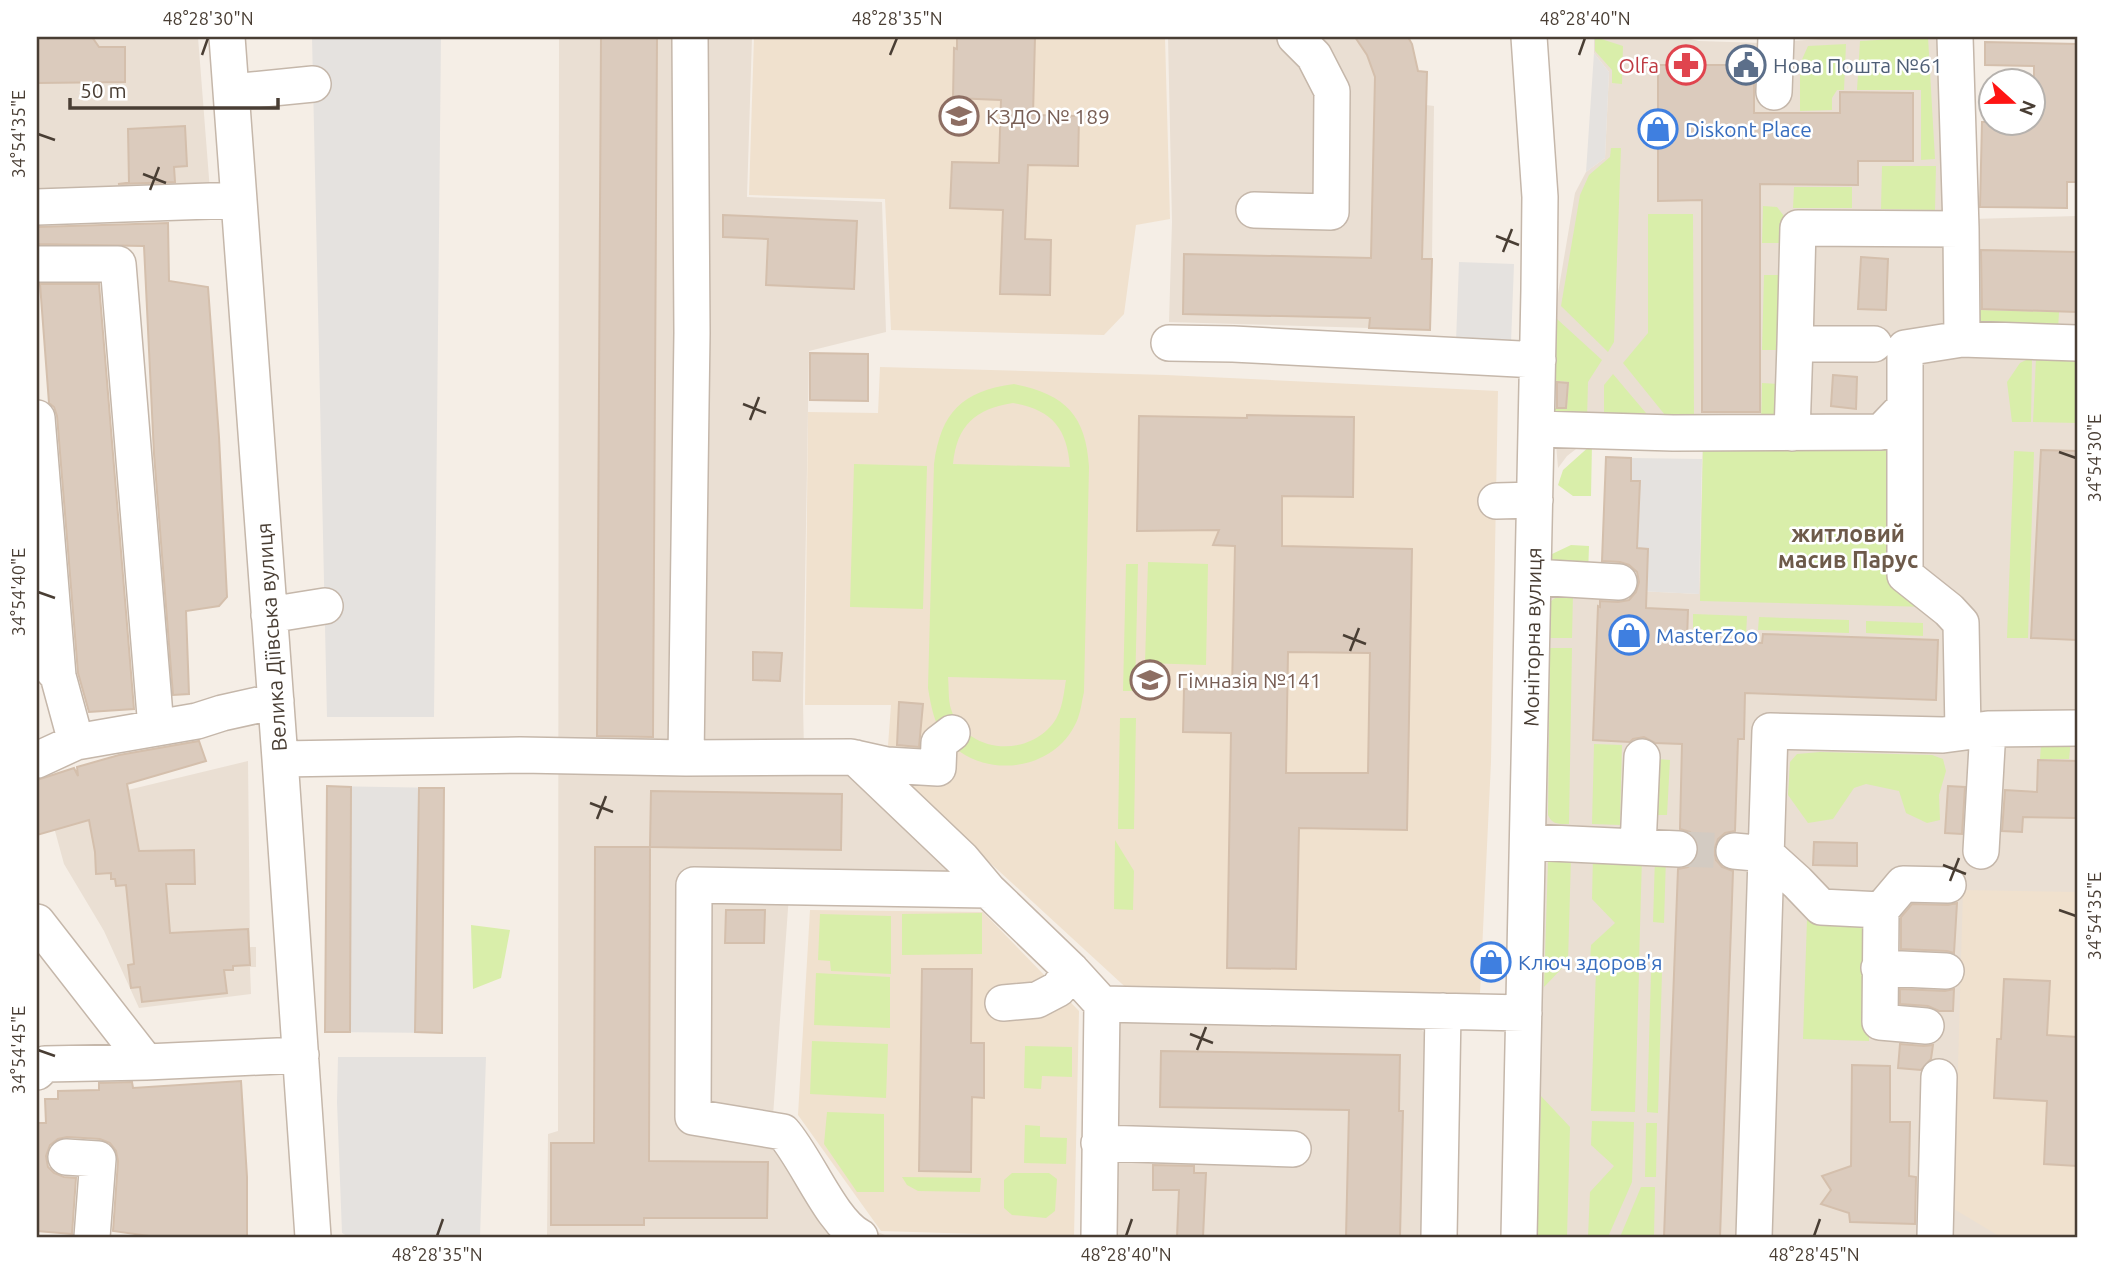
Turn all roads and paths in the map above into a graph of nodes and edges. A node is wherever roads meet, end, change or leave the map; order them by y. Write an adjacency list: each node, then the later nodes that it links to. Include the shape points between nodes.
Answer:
1 (227, 37): 8 (street, Велика Діївська вулиця)
2 (690, 37): 39 (street, via 692,333)
3 (1295, 37): 12 (street, via 1314,56 1332,91 1331,212)
4 (1529, 37): 20 (street, Моніторна вулиця, via 1540,197)
5 (1776, 37): 9 (street)
6 (1955, 37): 13 (street)
7 (313, 84): 8 (street)
8 (232, 92): 10 (street, Велика Діївська вулиця)
9 (1774, 92)
10 (239, 200): 11 (street); 30 (street, Велика Діївська вулиця)
11 (37, 207)
12 (1254, 210)
13 (1961, 229): 15 (street); 18 (street, via 1798,228)
14 (37, 264): 33 (street, via 118,264)
15 (1962, 339): 17 (street); 21 (street, via 1905,348)
16 (1169, 342): 20 (street)
17 (2077, 343)
18 (1795, 344): 19 (street); 24 (street)
19 (1874, 344)
20 (1538, 360): 23 (street, Моніторна вулиця)
21 (1904, 408): 24 (street, via 1881,432); 35 (street, via 1905,575 1961,623)
22 (37, 418): 31 (street)
23 (1537, 429): 24 (street); 25 (street, Моніторна вулиця)
24 (1793, 433)
25 (1535, 499): 26 (street); 27 (street, Моніторна вулиця)
26 (1496, 501)
27 (1533, 577): 28 (street); 43 (street, Моніторна вулиця)
28 (1619, 582)
29 (325, 606): 30 (street)
30 (269, 615): 32 (street, Велика Діївська вулиця)
31 (47, 664): 37 (street)
32 (276, 701): 33 (street); 41 (street, Велика Діївська вулиця)
33 (156, 728): 37 (street)
34 (2077, 728): 35 (street)
35 (1976, 731): 46 (street); 47 (street, via 1943,735 1770,731)
36 (952, 733): 40 (street, via 939,743 938,768)
37 (76, 742): 42 (street)
38 (1642, 757): 44 (street)
39 (686, 758): 40 (street); 41 (street, via 408,771)
40 (856, 758): 49 (street, via 962,859)
41 (280, 759): 60 (street, Велика Діївська вулиця)
42 (37, 760)
43 (1528, 842): 44 (street); 58 (street, Моніторна вулиця)
44 (1638, 847): 45 (street)
45 (1679, 849)
46 (1981, 851)
47 (1750, 853): 50 (street, via 1797,882 1821,907); 73 (street)
48 (1948, 885): 50 (street, via 1903,884)
49 (988, 890): 53 (street); 69 (street, via 694,885 693,1117 783,1132 850,1232)
50 (1881, 910): 52 (street)
51 (37, 922): 61 (street)
52 (1879, 968): 54 (street); 59 (street, via 1880,1022)
53 (1071, 971): 55 (street, via 1058,989 1037,1000); 56 (street)
54 (1946, 971)
55 (1003, 1003)
56 (1102, 1004): 57 (street); 64 (street)
57 (1443, 1011): 58 (street); 71 (street)
58 (1524, 1013): 72 (street, Моніторна вулиця)
59 (1926, 1026)
60 (301, 1055): 61 (street); 68 (street, Велика Діївська вулиця)
61 (146, 1062): 62 (street)
62 (40, 1063)
63 (1940, 1077): 74 (street)
64 (1099, 1143): 65 (street); 70 (street)
65 (1293, 1149)
66 (66, 1157): 67 (street, via 98,1159)
67 (92, 1237)
68 (313, 1237)
69 (860, 1237)
70 (1099, 1237)
71 (1439, 1237)
72 (1519, 1237)
73 (1754, 1237)
74 (1935, 1237)

